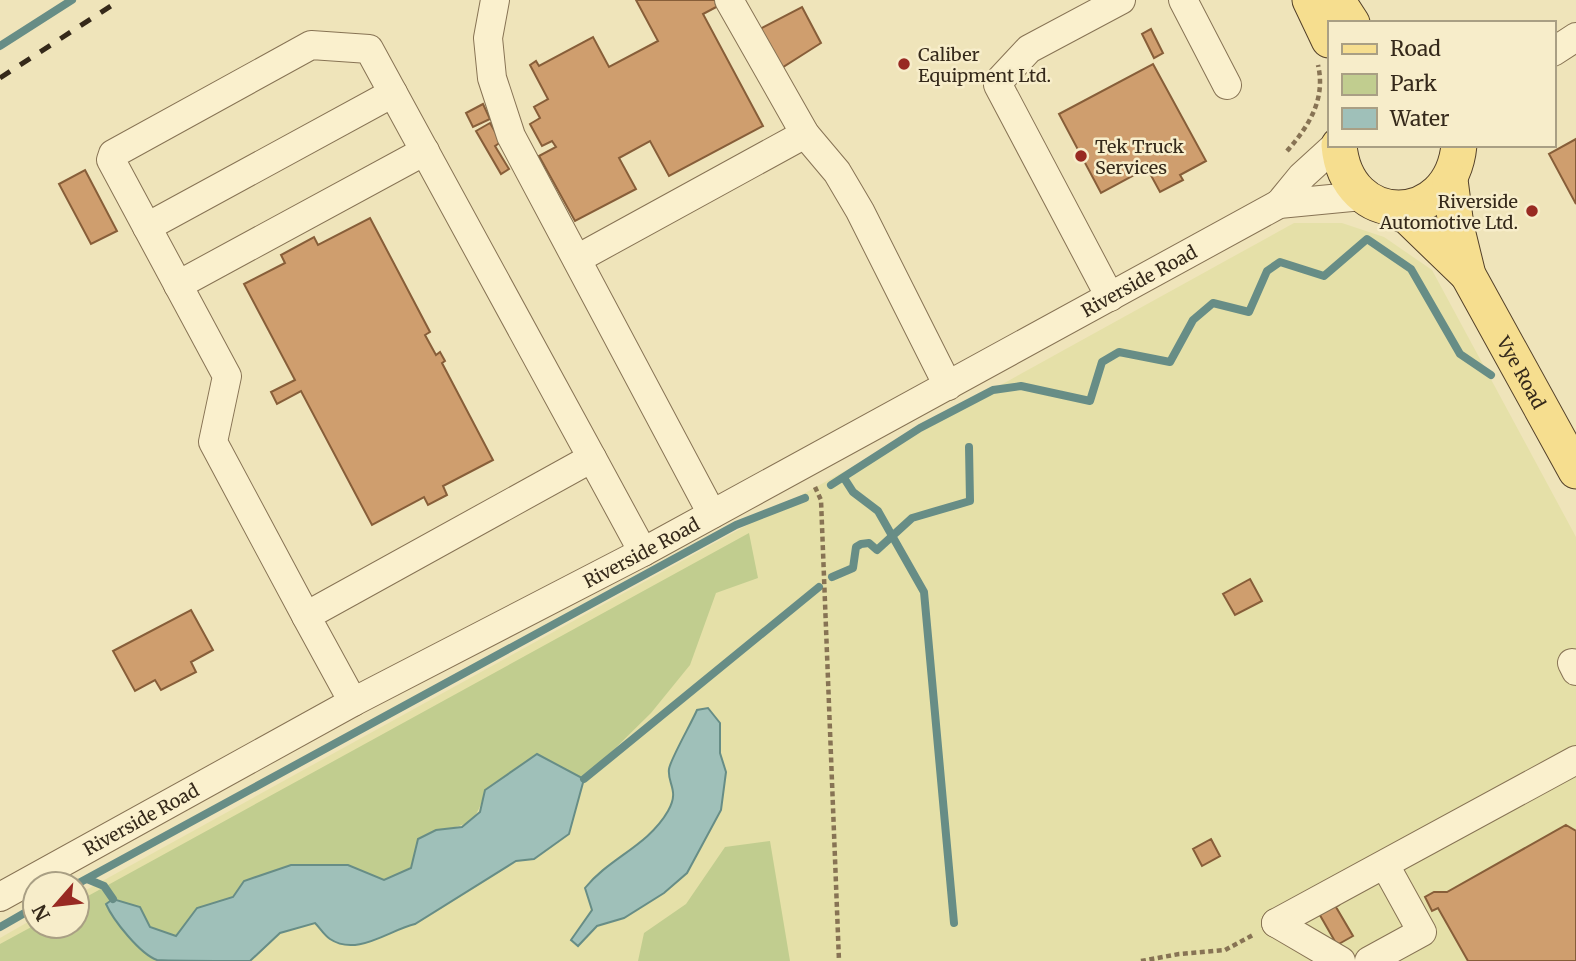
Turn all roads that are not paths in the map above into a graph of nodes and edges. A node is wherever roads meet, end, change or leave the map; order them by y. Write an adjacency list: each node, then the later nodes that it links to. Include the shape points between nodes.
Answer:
1 (495, 0): 22 (street, via 488,38 492,78 511,136)
2 (729, 0): 13 (street)
3 (1121, 0): 25 (street, via 1029,49 998,85)
4 (1183, 0): 11 (street)
5 (1310, 0): 9 (main road)
6 (1337, 0): 7 (main road)
7 (1351, 21)
8 (1576, 37): 10 (street)
9 (1322, 48)
10 (1555, 51)
11 (1227, 85)
12 (393, 93): 17 (street); 21 (street); 21 (street, via 369,49 311,45 299,51 113,153 111,160)
13 (805, 134): 22 (street); 26 (street, via 860,211)
14 (1336, 147): 20 (street, Riverside Road)
15 (1338, 147): 19 (main road, via 1349,181)
16 (1459, 147): 18 (main road)
17 (425, 151): 24 (street); 27 (street)
18 (1450, 180): 19 (main road, via 1436,196 1418,206); 23 (main road, Vye Road)
19 (1376, 202): 20 (street, Riverside Road); 23 (main road, Vye Road, via 1408,217)
20 (1279, 204): 25 (street, Riverside Road)
21 (147, 227): 24 (street)
22 (577, 259): 29 (street)
23 (1468, 275): 28 (main road, Vye Road)
24 (178, 285): 31 (street, via 227,376 213,442)
25 (1110, 297): 26 (street, Riverside Road)
26 (948, 386): 29 (street, Riverside Road)
27 (592, 458): 30 (street); 31 (street)
28 (1576, 471)
29 (712, 514): 30 (street, Riverside Road)
30 (643, 552): 32 (street, Riverside Road)
31 (306, 616): 32 (street)
32 (353, 702): 35 (street, Riverside Road)
33 (1576, 760): 34 (street)
34 (1385, 865): 36 (street, via 1276,923); 37 (street, via 1422,932)
35 (0, 897)
36 (1341, 961)
37 (1369, 961)

